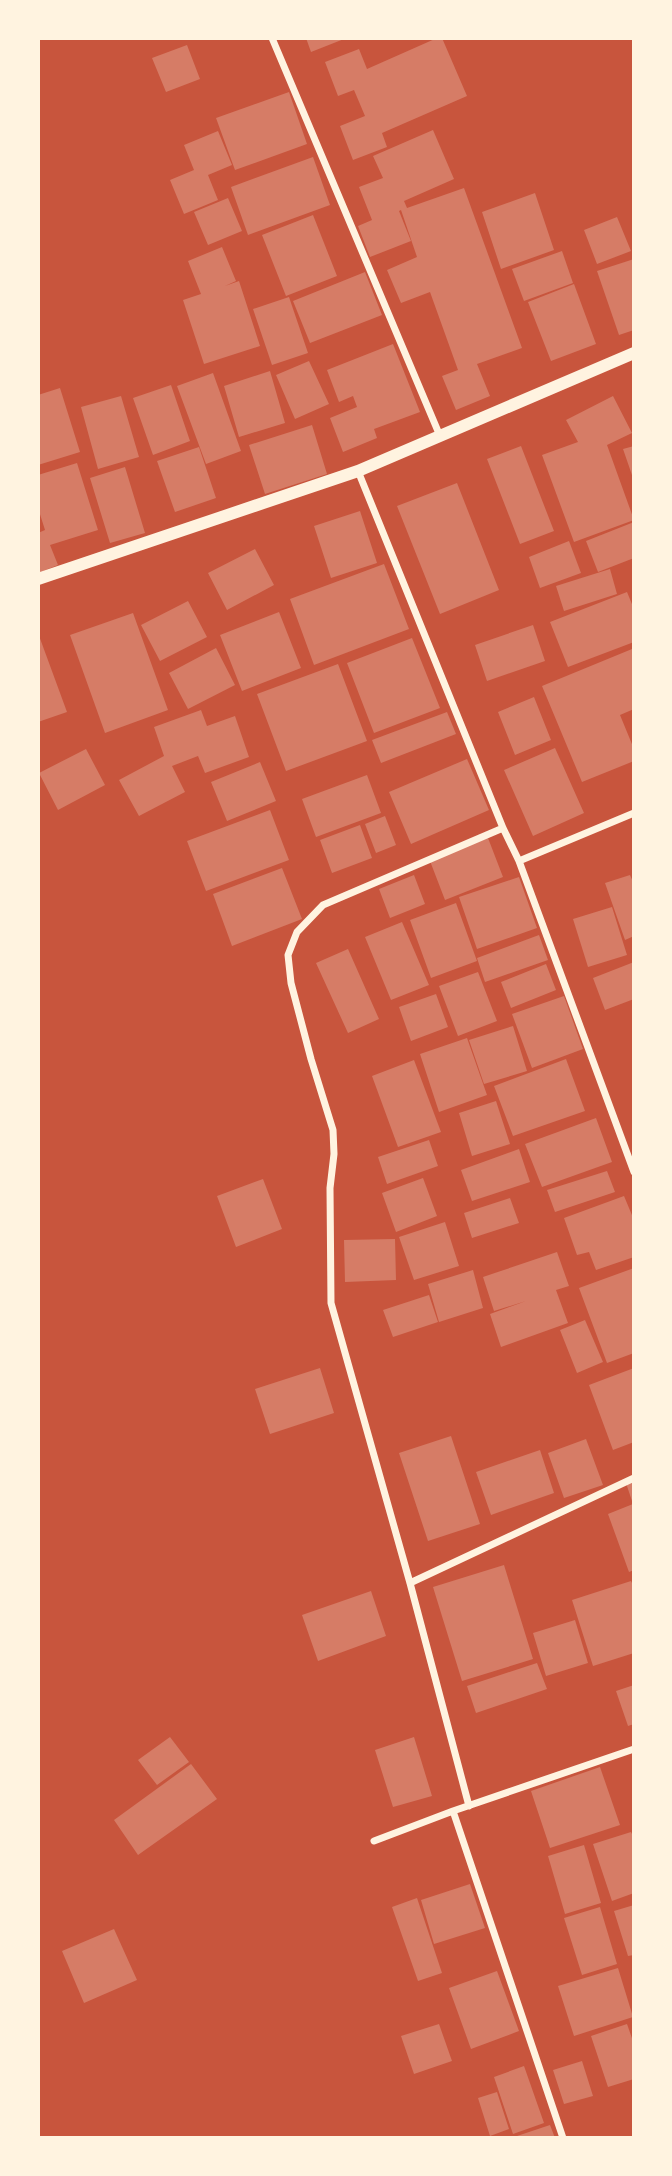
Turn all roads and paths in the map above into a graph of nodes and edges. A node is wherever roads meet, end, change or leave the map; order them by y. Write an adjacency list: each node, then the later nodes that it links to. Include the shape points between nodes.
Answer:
1 (272, 38): 3 (street)
2 (634, 353): 3 (street)
3 (440, 436): 4 (street)
4 (358, 471): 5 (street); 7 (street)
5 (38, 579)
6 (634, 813): 8 (street)
7 (503, 828): 8 (street); 11 (street, via 323,905 297,932 288,954 291,983 333,1130 331,1303)
8 (519, 861): 9 (street)
9 (634, 1172)
10 (634, 1478): 11 (street)
11 (410, 1583): 13 (street)
12 (634, 1749): 13 (street)
13 (469, 1806): 14 (street)
14 (453, 1811): 15 (street); 16 (street)
15 (373, 1841)
16 (563, 2137)

